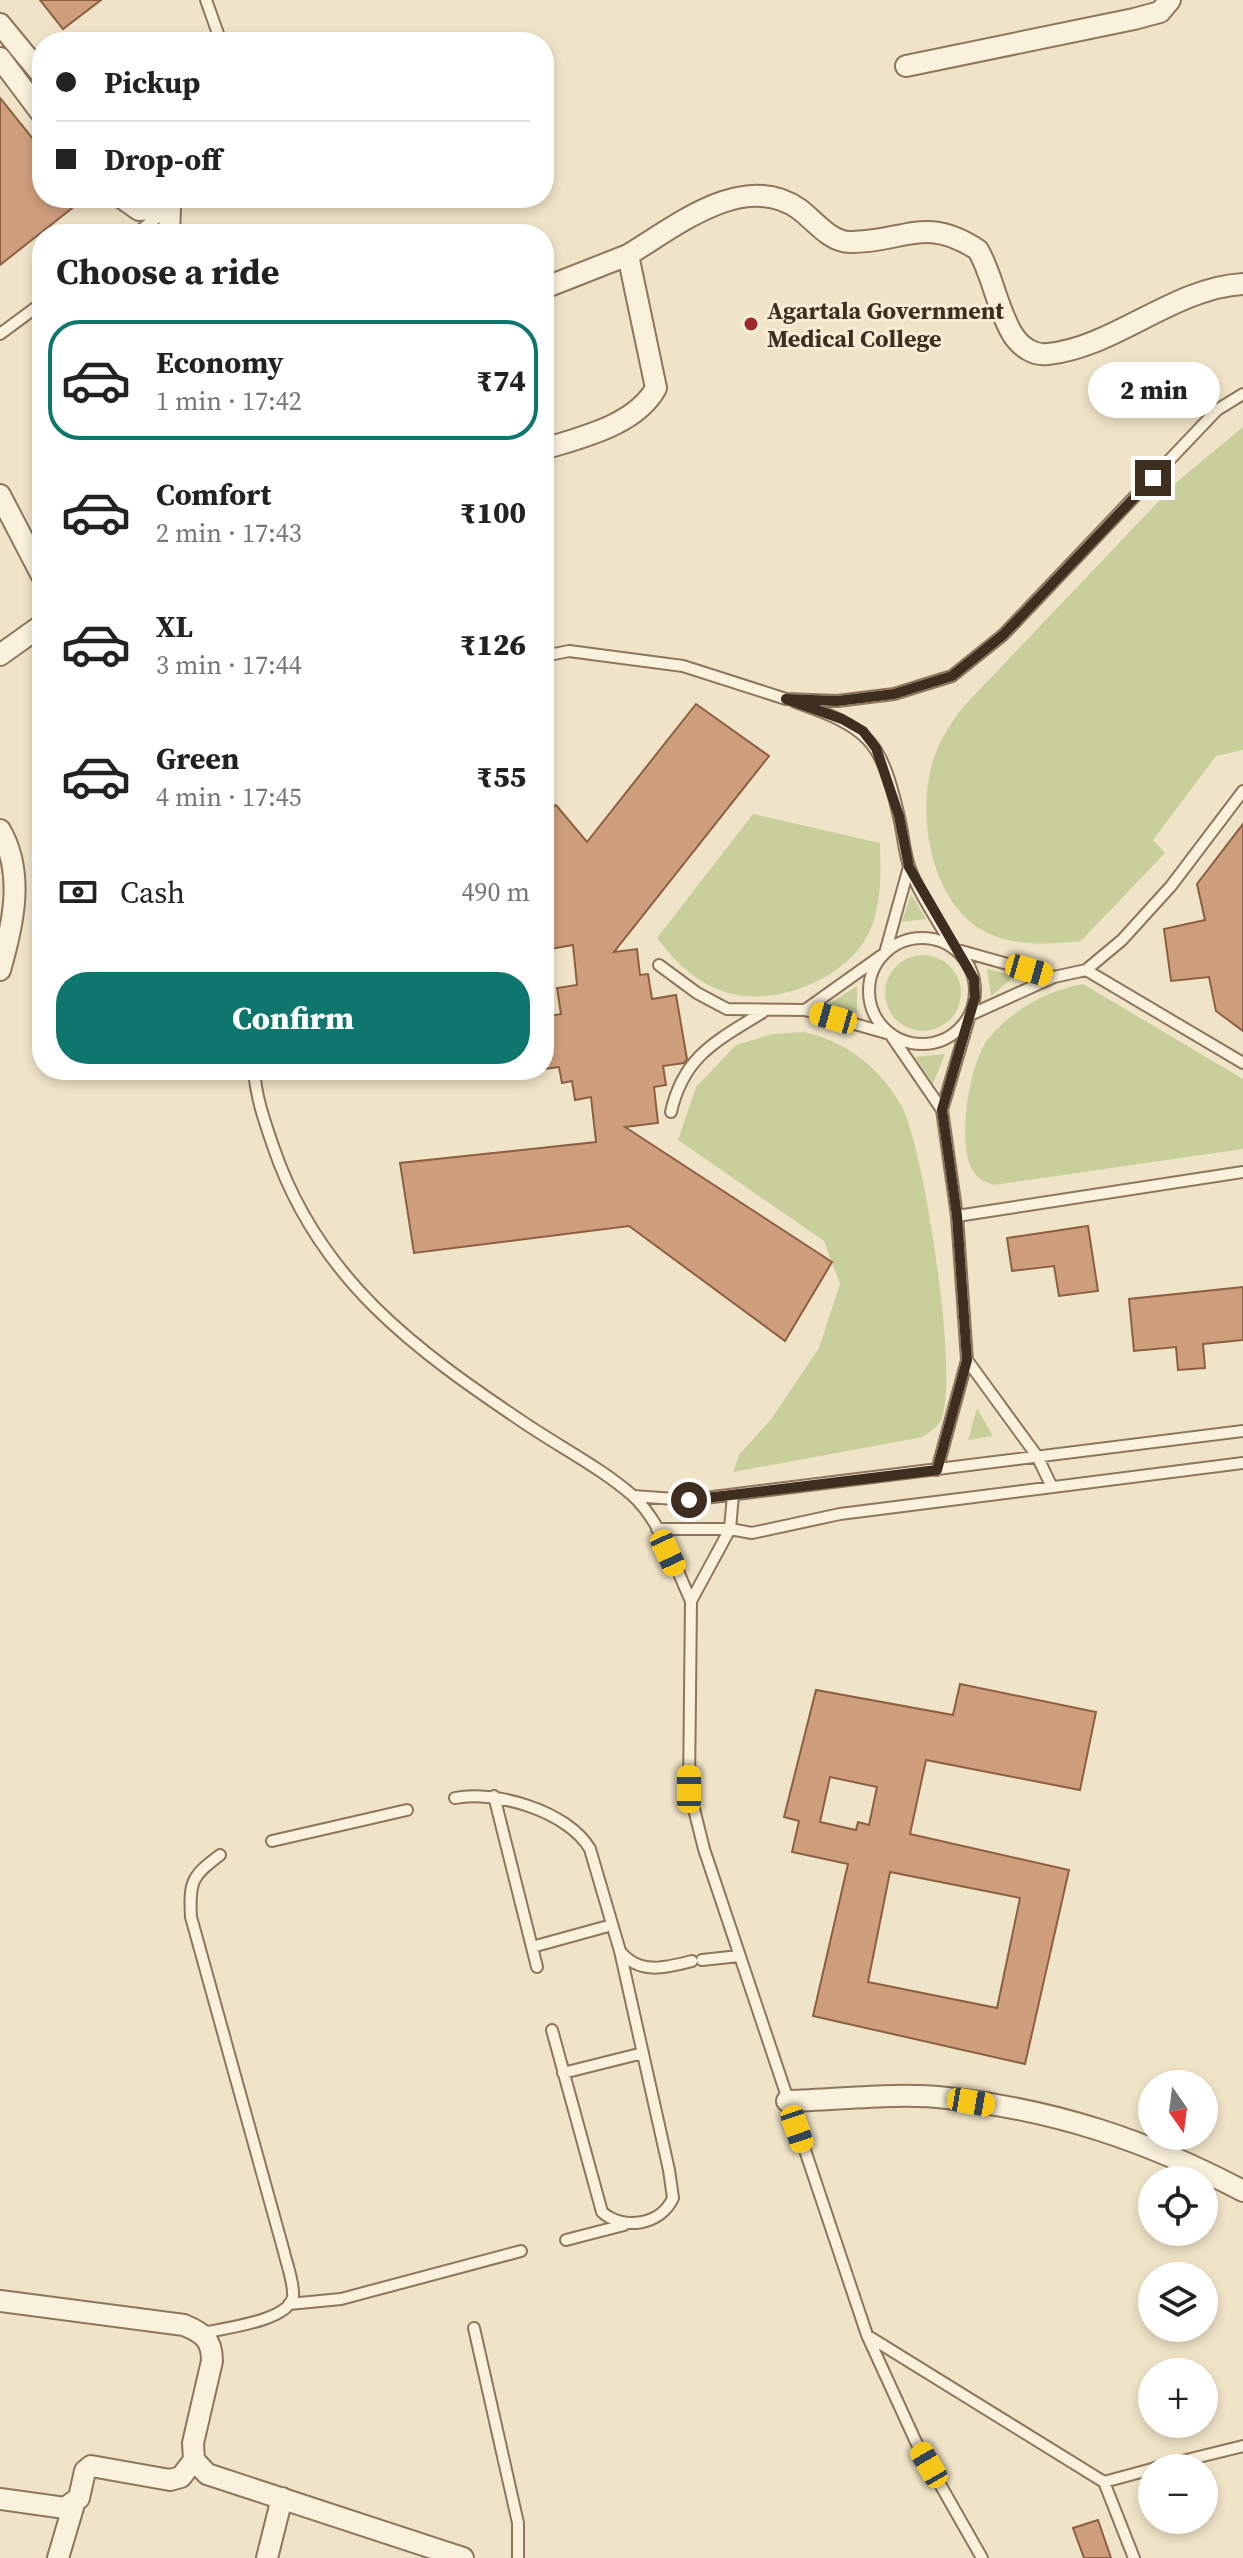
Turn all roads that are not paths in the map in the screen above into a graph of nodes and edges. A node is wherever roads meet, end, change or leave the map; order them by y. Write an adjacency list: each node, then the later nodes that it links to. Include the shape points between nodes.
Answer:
1 (206, 0): 4 (lane)
2 (1170, 0): 7 (street, via 1160,12 1134,19)
3 (0, 24): 6 (street)
4 (217, 32)
5 (0, 58): 8 (street)
6 (32, 63)
7 (906, 66)
8 (32, 101)
9 (161, 208): 10 (lane)
10 (145, 224)
11 (628, 255): 12 (street); 13 (street, via 710,207 755,194 782,197 832,237 847,242 933,230 978,250 1013,334 1027,350 1046,355 1083,346 1186,299); 17 (street, via 656,388 627,417)
12 (554, 284)
13 (1243, 284)
14 (32, 310): 15 (lane)
15 (0, 334)
16 (1243, 394): 23 (lane, via 1217,410 1003,635 952,676 894,694 837,701)
17 (554, 445)
18 (0, 495): 19 (street)
19 (32, 557)
20 (32, 632): 22 (street)
21 (554, 654): 23 (lane, via 569,651 683,666)
22 (0, 655)
23 (786, 699): 26 (lane, via 842,719 863,731 876,748)
24 (1243, 791): 31 (lane, via 1171,886)
25 (0, 830): 30 (street, via 15,871)
26 (909, 867): 27 (lane); 28 (lane)
27 (954, 949): 28 (lane, via 918,938); 32 (lane); 35 (lane, via 974,979)
28 (885, 953): 33 (lane); 36 (lane, via 874,968 870,1004)
29 (659, 965): 34 (lane, via 727,1009)
30 (0, 970)
31 (1086, 970): 32 (lane); 37 (lane)
32 (1054, 977): 35 (lane)
33 (805, 1010): 34 (lane); 36 (lane)
34 (763, 1012): 40 (lane, via 703,1049 677,1085)
35 (970, 1015): 36 (lane, via 943,1040 907,1042); 39 (lane)
36 (890, 1034): 39 (lane)
37 (1243, 1063)
38 (255, 1080): 50 (lane, via 281,1169 308,1225 340,1273 439,1365)
39 (942, 1110): 42 (lane)
40 (671, 1112)
41 (1243, 1172): 42 (lane)
42 (957, 1216): 43 (lane)
43 (967, 1360): 45 (lane); 47 (lane)
44 (1243, 1431): 45 (lane)
45 (1037, 1456): 47 (lane); 48 (lane)
46 (1243, 1463): 48 (lane)
47 (937, 1470): 49 (lane)
48 (1052, 1487): 52 (lane, via 840,1514 752,1533)
49 (733, 1495): 50 (lane, via 689,1500); 52 (lane)
50 (633, 1496): 51 (lane)
51 (657, 1529): 52 (lane); 53 (lane)
52 (730, 1529): 53 (lane)
53 (691, 1601): 62 (lane, via 689,1789)
54 (494, 1796): 55 (lane); 59 (lane, via 540,1812 583,1837); 60 (lane)
55 (455, 1798)
56 (407, 1810): 57 (lane)
57 (272, 1841)
58 (220, 1855): 73 (lane, via 195,1874 191,1917 284,2252 293,2296)
59 (612, 1925): 60 (lane); 61 (lane)
60 (532, 1947): 63 (lane)
61 (620, 1951): 62 (lane, via 642,1967); 65 (lane)
62 (739, 1956): 67 (lane)
63 (537, 1967)
64 (552, 2030): 66 (lane)
65 (643, 2053): 66 (lane); 69 (lane, via 673,2198 664,2212)
66 (563, 2073): 69 (lane, via 602,2212)
67 (787, 2101): 68 (street, via 944,2097 1078,2121 1183,2159); 76 (lane)
68 (1243, 2191)
69 (626, 2225): 70 (lane)
70 (566, 2240)
71 (521, 2251): 73 (lane, via 341,2299)
72 (0, 2301): 75 (street, via 184,2325)
73 (289, 2304): 75 (lane, via 275,2316)
74 (474, 2328): 88 (lane, via 518,2523)
75 (203, 2333): 79 (street, via 212,2347 212,2361 193,2443)
76 (867, 2335): 81 (lane); 89 (lane, via 916,2442)
77 (1243, 2446): 78 (lane)
78 (1210, 2454)
79 (194, 2460): 82 (street, via 207,2474); 84 (street, via 181,2477 170,2480 91,2466)
80 (1138, 2472): 81 (lane)
81 (1104, 2482): 90 (lane)
82 (282, 2498): 86 (street); 87 (street)
83 (0, 2499): 84 (street, via 51,2508)
84 (74, 2504): 85 (street)
85 (58, 2558)
86 (267, 2558)
87 (463, 2558)
88 (518, 2558)
89 (982, 2558)
90 (1134, 2558)

